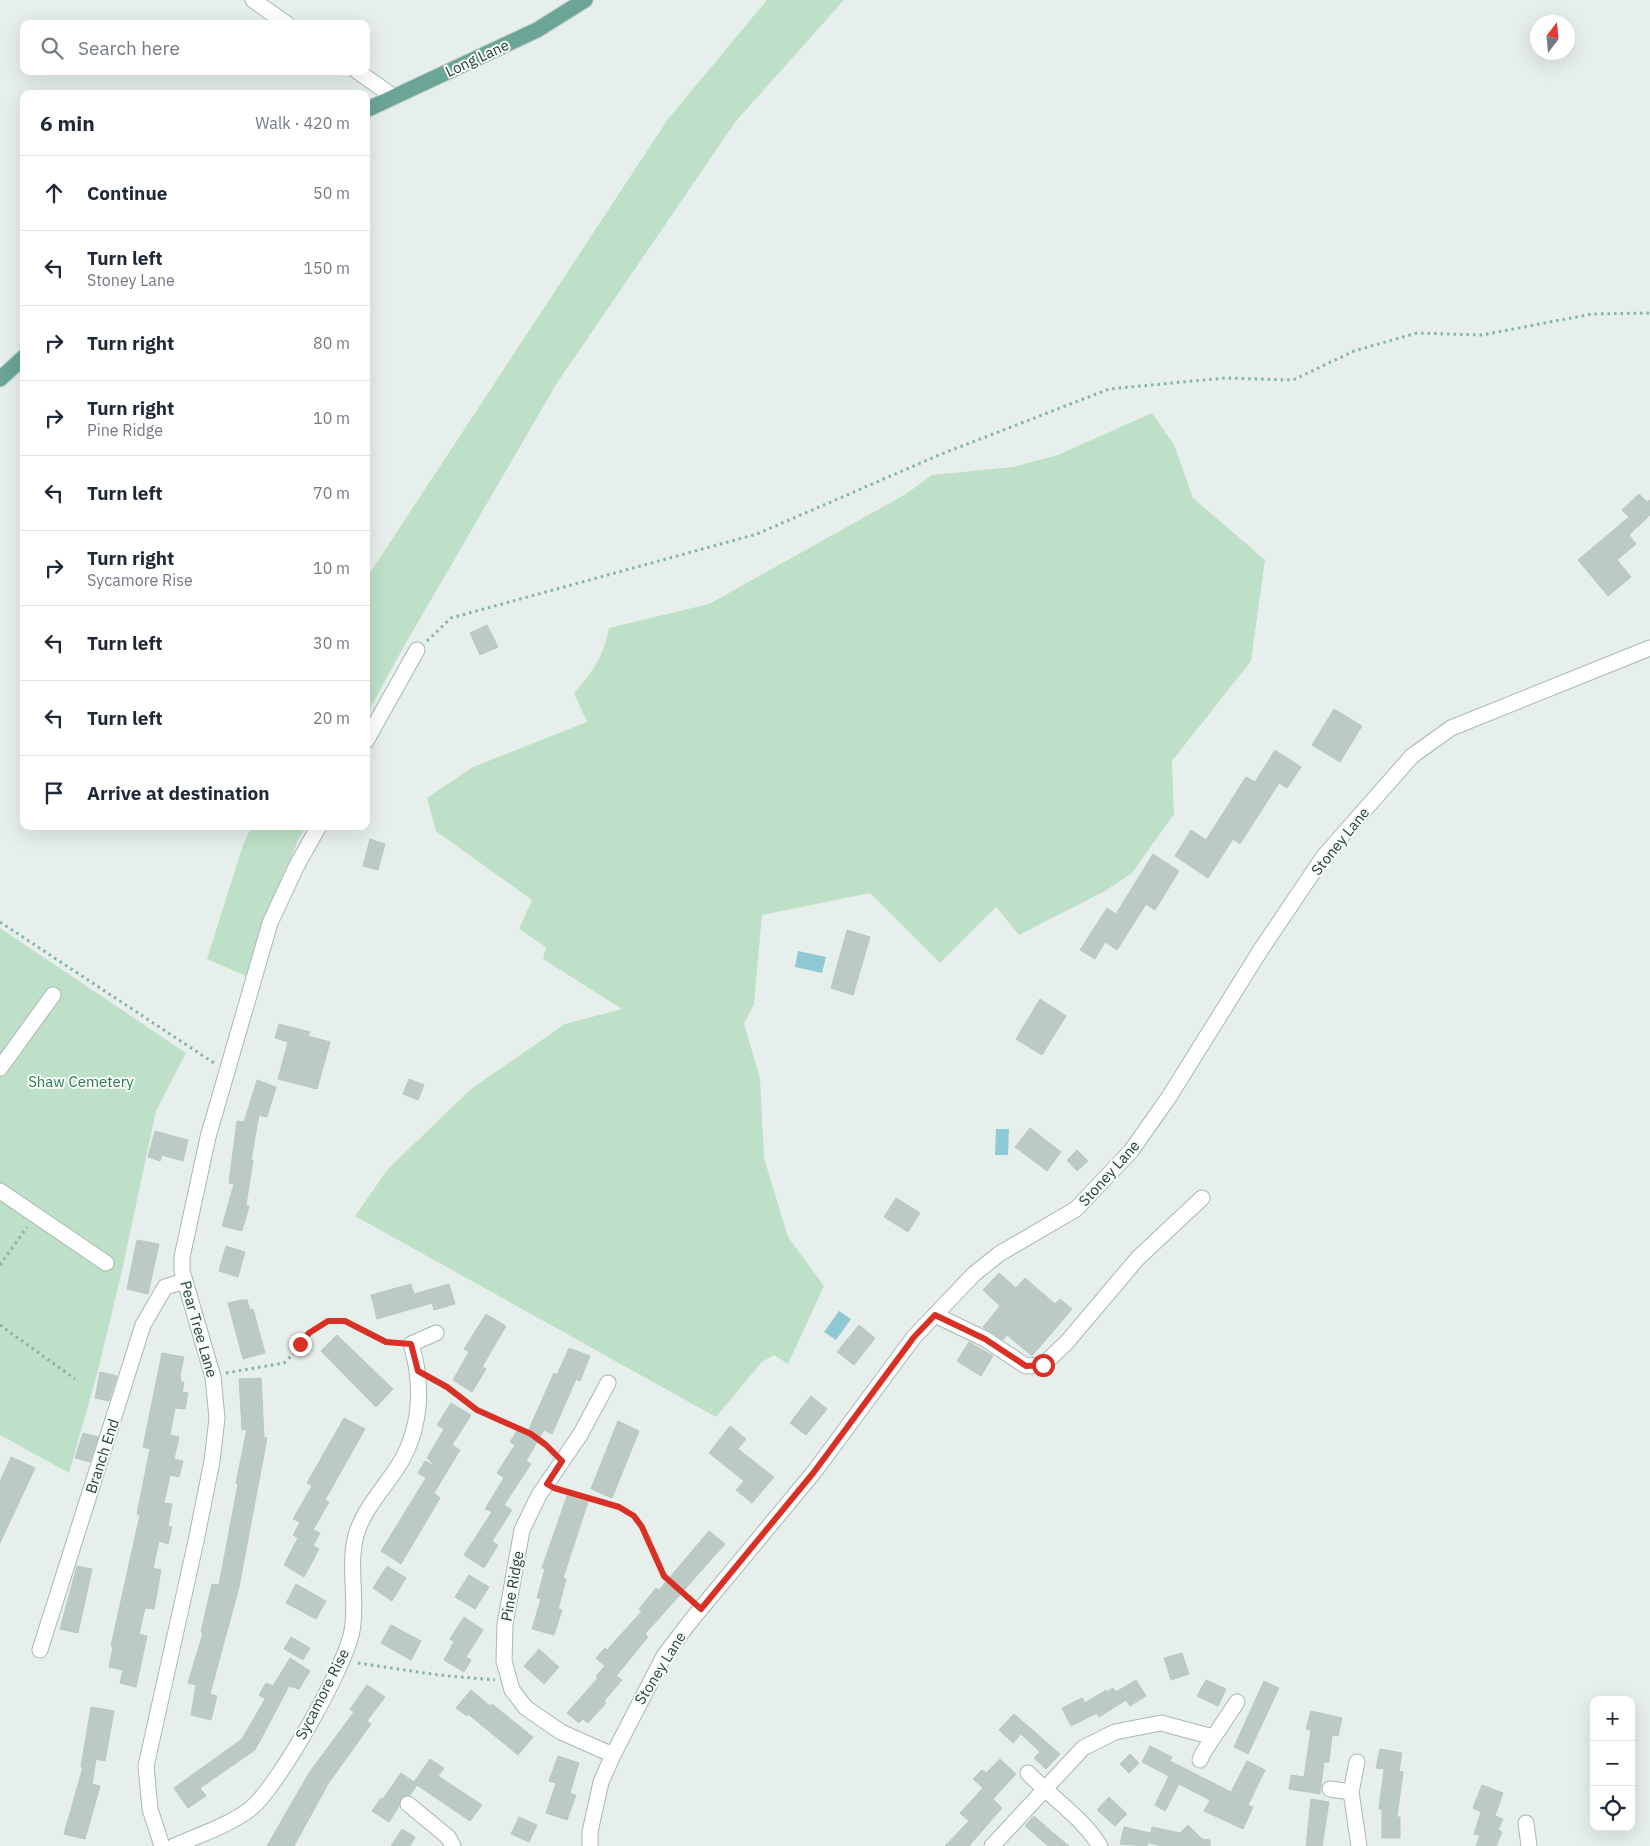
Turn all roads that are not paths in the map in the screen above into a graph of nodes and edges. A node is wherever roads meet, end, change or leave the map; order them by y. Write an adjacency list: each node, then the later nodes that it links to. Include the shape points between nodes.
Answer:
1 (253, 0): 3 (street)
2 (584, 0): 5 (main road, Long Lane, via 537,30)
3 (281, 20)
4 (363, 75): 5 (street)
5 (394, 97): 6 (main road, Long Lane)
6 (370, 108)
7 (20, 361): 8 (main road)
8 (0, 379)
9 (1650, 648): 19 (street, Stoney Lane, via 1451,728 1412,756 1324,856 1131,1151 1076,1209 999,1254 974,1274)
10 (417, 650): 11 (street)
11 (370, 734)
12 (317, 830): 18 (street, Pear Tree Lane, via 270,923 226,1071 187,1224 182,1257)
13 (52, 994): 14 (street)
14 (0, 1068)
15 (0, 1191): 17 (street)
16 (1202, 1198): 19 (street, via 1138,1258 1067,1342 1043,1365 1026,1366 985,1339)
17 (106, 1263)
18 (185, 1281): 22 (street, Branch End, via 165,1287 143,1325); 34 (street, Pear Tree Lane, via 213,1377 217,1418 212,1461 179,1625 146,1766 149,1800)
19 (935, 1315): 25 (street, Stoney Lane, via 914,1337 814,1472 664,1656)
20 (436, 1333): 35 (street, Sycamore Rise, via 411,1344 418,1371 419,1405 410,1443 357,1532 353,1556 352,1631 343,1658 279,1776 262,1798 232,1820)
21 (608, 1383): 25 (street, Pine Ridge, via 580,1435 539,1495 522,1530 505,1624 504,1661 512,1690 526,1708 561,1732)
22 (40, 1650)
23 (1237, 1702): 24 (street)
24 (1213, 1737): 26 (street); 30 (street, via 1161,1723 1115,1732 1083,1748)
25 (613, 1755): 37 (street, Stoney Lane, via 601,1782)
26 (1200, 1760)
27 (1357, 1762): 31 (street)
28 (1028, 1773): 30 (street)
29 (1330, 1789): 31 (street)
30 (1044, 1790): 38 (street); 39 (street, via 1063,1804)
31 (1351, 1792): 40 (street)
32 (408, 1804): 36 (street, via 448,1837)
33 (1526, 1823): 41 (street)
34 (162, 1846)
35 (174, 1846)
36 (453, 1846)
37 (590, 1846)
38 (992, 1846)
39 (1100, 1846)
40 (1360, 1846)
41 (1529, 1846)

